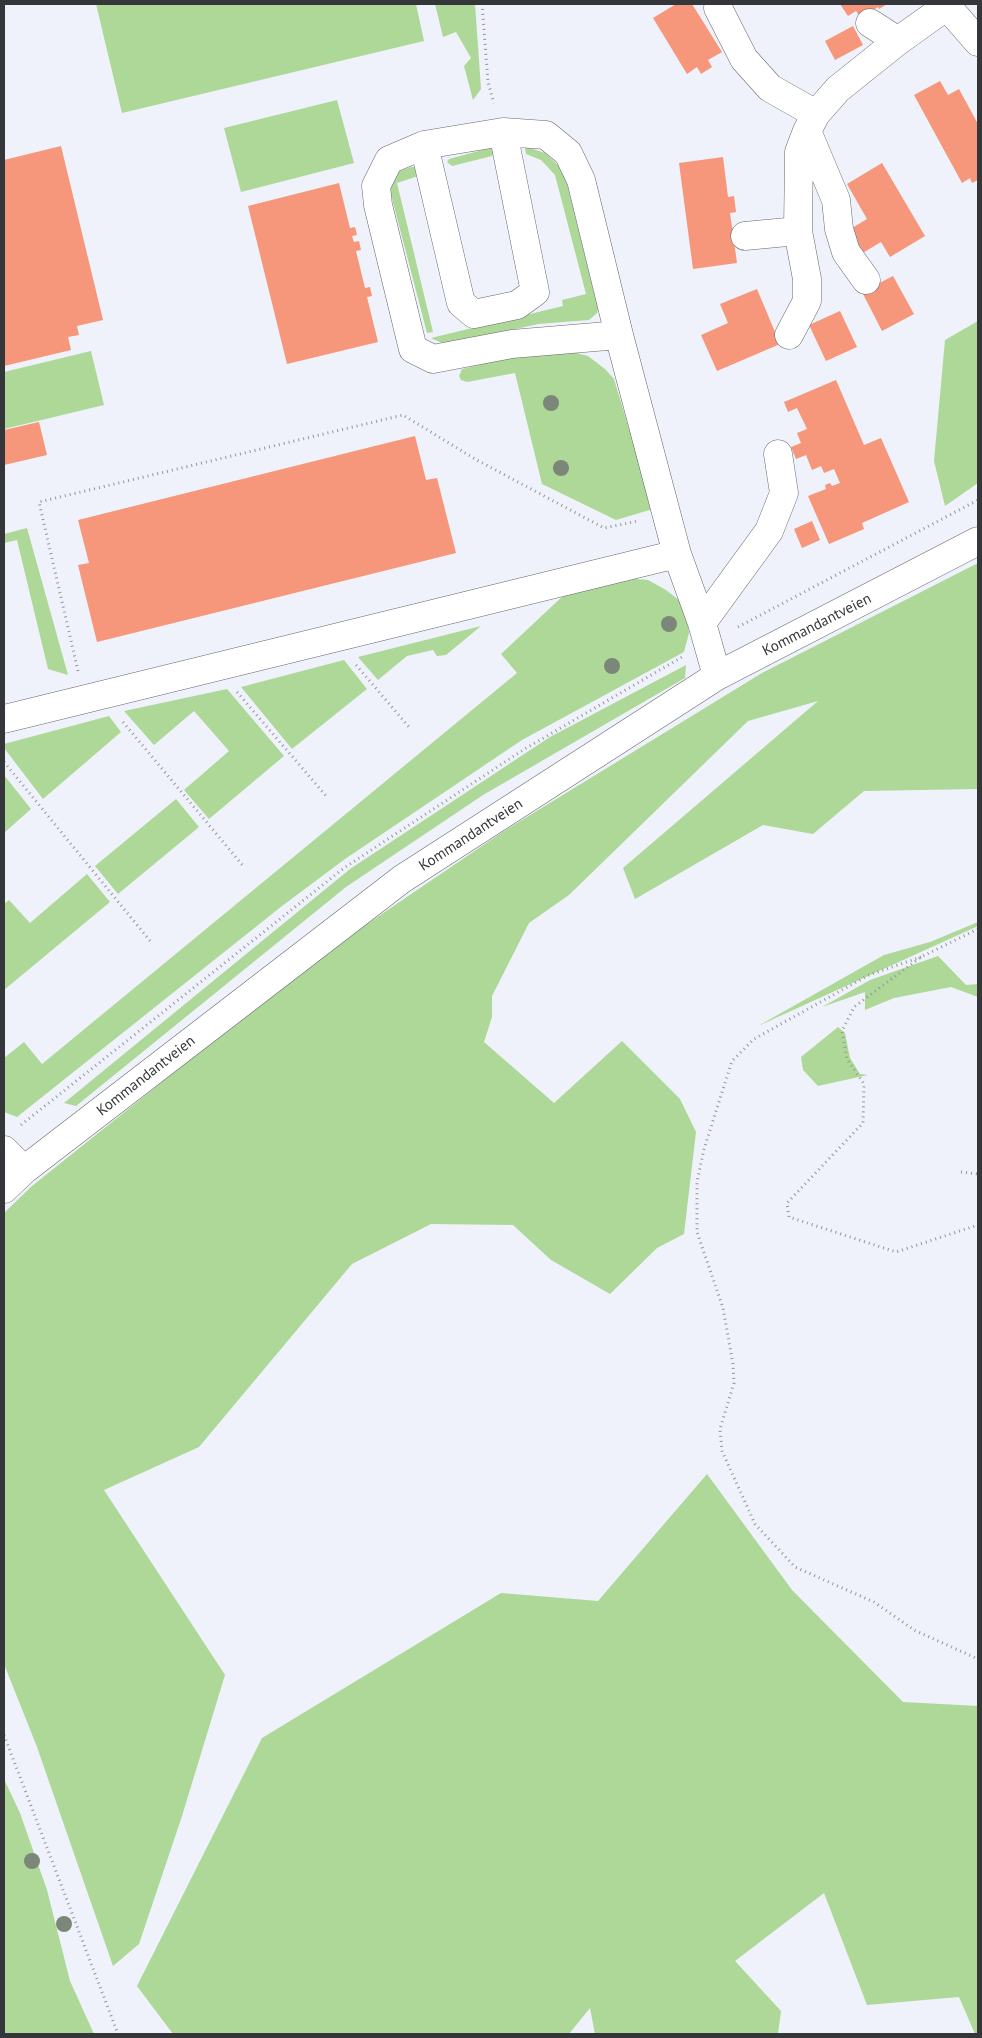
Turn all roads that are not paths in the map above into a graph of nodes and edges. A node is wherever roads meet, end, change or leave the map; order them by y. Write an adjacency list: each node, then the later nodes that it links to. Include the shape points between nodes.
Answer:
1 (946, 5): 4 (street); 5 (street)
2 (718, 8): 6 (street, via 744,58 770,88)
3 (870, 23): 4 (street)
4 (898, 41): 6 (street, via 838,89)
5 (978, 42)
6 (812, 122): 9 (street, via 799,152); 11 (street, via 836,200 839,229 846,252)
7 (504, 132): 8 (street); 8 (street, via 536,292 517,305 474,314 461,303); 12 (street, via 546,136 568,153 581,180)
8 (424, 145): 12 (street, via 389,160 376,186 413,349 433,359 512,344)
9 (798, 231): 10 (street); 13 (street, via 807,279 807,301)
10 (745, 236)
11 (866, 280)
12 (619, 335): 16 (street)
13 (789, 335)
14 (778, 454): 17 (street, via 784,493 769,531)
15 (978, 541): 18 (street, Kommandantveien)
16 (676, 554): 17 (street); 19 (street)
17 (702, 623): 18 (street)
18 (717, 676): 21 (street, Kommandantveien, via 402,879)
19 (4, 719)
20 (4, 1150): 21 (street)
21 (24, 1170): 22 (street, Kommandantveien)
22 (4, 1189)

